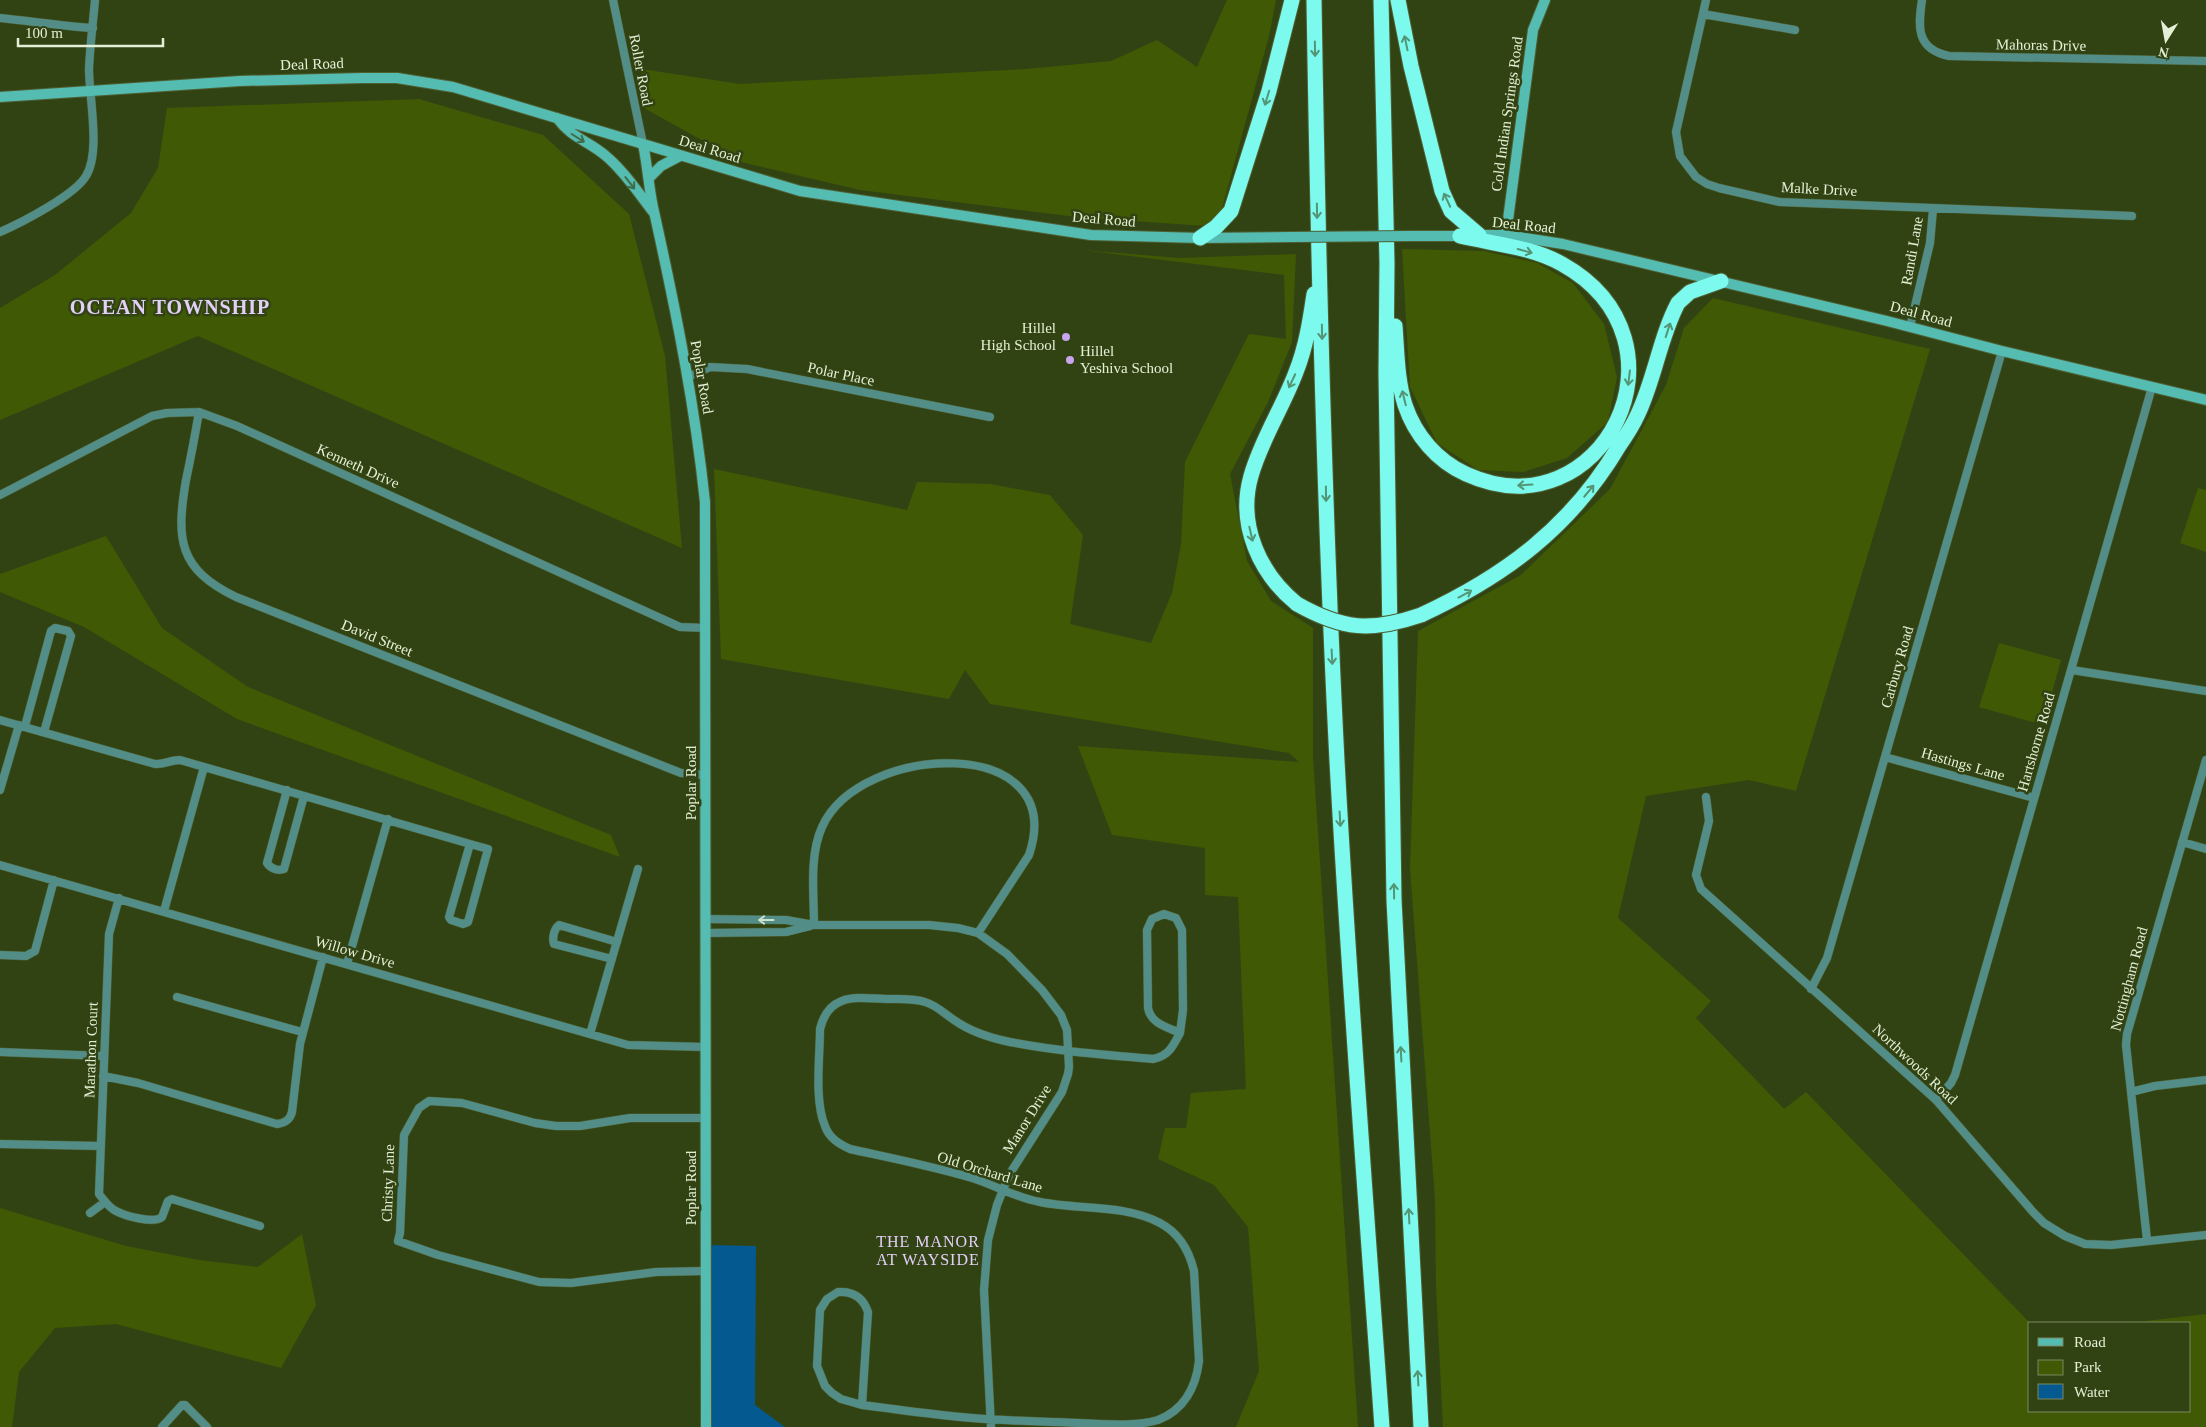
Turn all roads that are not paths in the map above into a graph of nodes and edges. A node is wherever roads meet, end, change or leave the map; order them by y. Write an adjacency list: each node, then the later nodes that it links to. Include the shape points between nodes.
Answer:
1 (95, 0): 12 (street)
2 (613, 0): 18 (street, Roller Road)
3 (1292, 0): 28 (highway, one-way to 28, via 1269,91 1231,211)
4 (1314, 0): 30 (highway, one-way to 30)
5 (1381, 0): 29 (highway)
6 (1398, 0): 27 (highway, one-way to 6, via 1451,210 1442,191)
7 (1546, 0): 25 (street, Cold Indian Springs Road, via 1533,30)
8 (1706, 0): 10 (street, Malke Drive)
9 (1922, 0): 14 (street, Mahoras Drive, via 1921,37 1934,52 1949,56)
10 (1703, 14): 13 (street); 21 (street, Malke Drive, via 1676,132 1680,156 1696,177 1719,188 1780,202)
11 (0, 18): 12 (street)
12 (93, 28): 15 (street)
13 (1795, 30)
14 (2206, 61)
15 (90, 91): 16 (street, Deal Road); 17 (street, Deal Road, via 240,81 397,78 454,87); 24 (street, via 93,136 91,165 87,174 73,189)
16 (0, 97)
17 (557, 118): 18 (street, Deal Road); 22 (street, one-way to 22, via 566,130 603,154 620,170)
18 (643, 144): 19 (street, Deal Road); 20 (street, Poplar Road)
19 (680, 156): 20 (street, via 661,166); 28 (street, Deal Road, via 771,184 864,202 1091,235)
20 (650, 177): 22 (street, Poplar Road)
21 (1933, 209): 23 (street, Malke Drive); 32 (street, Randi Lane, via 1930,243)
22 (654, 214): 34 (street, Poplar Road)
23 (2132, 216)
24 (0, 232)
25 (1506, 234): 27 (street, Deal Road); 31 (street, Deal Road)
26 (1460, 236): 27 (street, Deal Road); 28 (street, Deal Road, bridge); 29 (highway, one-way to 29, via 1528,251 1562,264 1594,288 1621,327 1630,363 1622,412 1610,435 1595,453 1562,475 1525,485 1496,484 1461,472 1426,445 1408,413 1403,396)
27 (1479, 236)
28 (1200, 238)
29 (1387, 263): 102 (highway, one-way to 29, via 1394,900)
30 (1318, 266): 31 (highway, one-way to 31, bridge, via 1304,350 1255,464 1247,501 1250,533 1259,558 1274,582 1297,604 1320,618 1364,627 1421,615 1465,594 1496,576 1543,540 1572,512 1606,468 1638,415 1678,303 1690,292); 101 (highway, one-way to 101, via 1337,761)
31 (1721, 281): 32 (street, Deal Road)
32 (1910, 327): 33 (street, Deal Road)
33 (2002, 351): 35 (street, Deal Road); 46 (street, Carbury Road)
34 (688, 377): 38 (street, Polar Place, via 710,367 747,369); 40 (street, Poplar Road, via 705,502)
35 (2152, 387): 36 (street, Deal Road); 41 (street, Hartshorne Road)
36 (2206, 400)
37 (200, 412): 39 (street, Kenneth Drive, via 167,412 152,416); 40 (street, Kenneth Drive, via 680,627); 49 (street, David Street, via 182,506 182,536 190,559 211,583 236,597 681,773)
38 (990, 417)
39 (0, 495)
40 (706, 628): 49 (street, Poplar Road)
41 (2072, 670): 42 (street); 54 (street, Hartshorne Road)
42 (2206, 692)
43 (0, 720): 44 (street)
44 (22, 726): 45 (street); 45 (street, via 51,631 55,628 68,631 71,636); 50 (street)
45 (44, 732): 48 (street, via 155,764 172,760)
46 (1885, 757): 54 (street, Hastings Lane); 73 (street, Carbury Road, via 1827,958)
47 (2206, 760): 56 (street, Nottingham Road)
48 (204, 767): 51 (street); 63 (street)
49 (705, 775): 64 (street, Poplar Road)
50 (0, 790)
51 (287, 790): 52 (street); 52 (street, via 267,864 275,869 284,869)
52 (304, 796): 55 (street)
53 (1706, 796): 73 (street, Northwoods Road, via 1709,821 1696,870 1698,884)
54 (2034, 798): 85 (street, Hartshorne Road, via 1955,1075)
55 (388, 819): 57 (street); 72 (street)
56 (2182, 842): 58 (street); 84 (street, Nottingham Road, via 2127,1034)
57 (470, 844): 57 (street, via 449,917 463,924 468,922 488,848)
58 (2206, 848)
59 (0, 865): 61 (street, Willow Drive)
60 (638, 869): 68 (street)
61 (54, 880): 62 (street, Willow Drive); 69 (street, via 35,951 26,956)
62 (119, 898): 63 (street, Willow Drive); 81 (street, Marathon Court, via 109,934)
63 (164, 911): 70 (street, Willow Drive)
64 (706, 919): 65 (street, Manor Drive, one-way to 64, via 786,920); 66 (street, Poplar Road)
65 (814, 925): 66 (street, Manor Drive, via 786,932); 67 (street, Manor Drive, via 943,925); 67 (street, via 817,843 825,821 838,804 861,786 892,772 918,766 961,764 999,772 1013,782 1028,801 1034,824 1029,855)
66 (706, 933): 78 (street, Poplar Road)
67 (978, 933): 79 (street, Manor Drive, via 1007,954 1053,1002 1067,1030)
68 (617, 942): 71 (street); 71 (street, via 559,925 556,928 554,944)
69 (0, 955)
70 (323, 956): 72 (street, Willow Drive); 75 (street)
71 (612, 960): 77 (street)
72 (347, 964): 77 (street, Willow Drive)
73 (1811, 988): 85 (street, Northwoods Road)
74 (177, 997): 75 (street)
75 (302, 1032): 82 (street, via 292,1112 284,1123 277,1124)
76 (1180, 1033): 76 (street, Old Orchard Lane, via 1184,1010 1182,930 1176,918 1164,914 1152,919 1147,930 1148,1008 1157,1023); 79 (street, Old Orchard Lane, via 1166,1054 1153,1059)
77 (590, 1034): 78 (street, Willow Drive, via 636,1046)
78 (706, 1048): 86 (street, Poplar Road)
79 (1068, 1049): 89 (street, Manor Drive, via 1069,1067 1062,1092 1016,1160); 89 (street, Old Orchard Lane, via 987,1036 967,1028 926,1002 914,1000 847,999 830,1008 822,1020 820,1108 825,1127 833,1138 850,1149 954,1173)
80 (0, 1052): 81 (street)
81 (104, 1056): 82 (street, Marathon Court)
82 (104, 1076): 88 (street, Marathon Court)
83 (2206, 1080): 84 (street)
84 (2131, 1092): 94 (street, Nottingham Road)
85 (1936, 1100): 94 (street, Northwoods Road, via 2033,1212 2055,1230 2076,1241 2097,1246)
86 (706, 1118): 95 (street, Poplar Road); 95 (street, Christy Lane, via 630,1118 580,1126 556,1126 462,1103 429,1101 419,1108 404,1135 398,1241 540,1282 571,1283 656,1272)
87 (0, 1144): 88 (street)
88 (101, 1146): 90 (street, Marathon Court, via 99,1186)
89 (1002, 1190): 97 (street, Manor Drive, via 992,1219 985,1261); 97 (street, Old Orchard Lane, via 1041,1203 1105,1208 1145,1217 1168,1228 1183,1243 1192,1261 1199,1360 1195,1382 1183,1402 1171,1413 1150,1423)
90 (105, 1202): 91 (street); 92 (street, via 115,1211 153,1221 162,1217 168,1201 172,1199)
91 (90, 1214)
92 (260, 1226)
93 (2206, 1235): 94 (street, Northwoods Road)
94 (2147, 1240)
95 (706, 1271): 100 (street, Poplar Road)
96 (862, 1405): 96 (street, Old Orchard Lane, via 832,1393 825,1386 817,1366 820,1310 827,1299 838,1292 859,1297 868,1312); 97 (street, Old Orchard Lane)
97 (991, 1423)
98 (162, 1427): 99 (street, via 182,1405)
99 (207, 1427)
100 (706, 1427)
101 (1382, 1427)
102 (1421, 1427)

